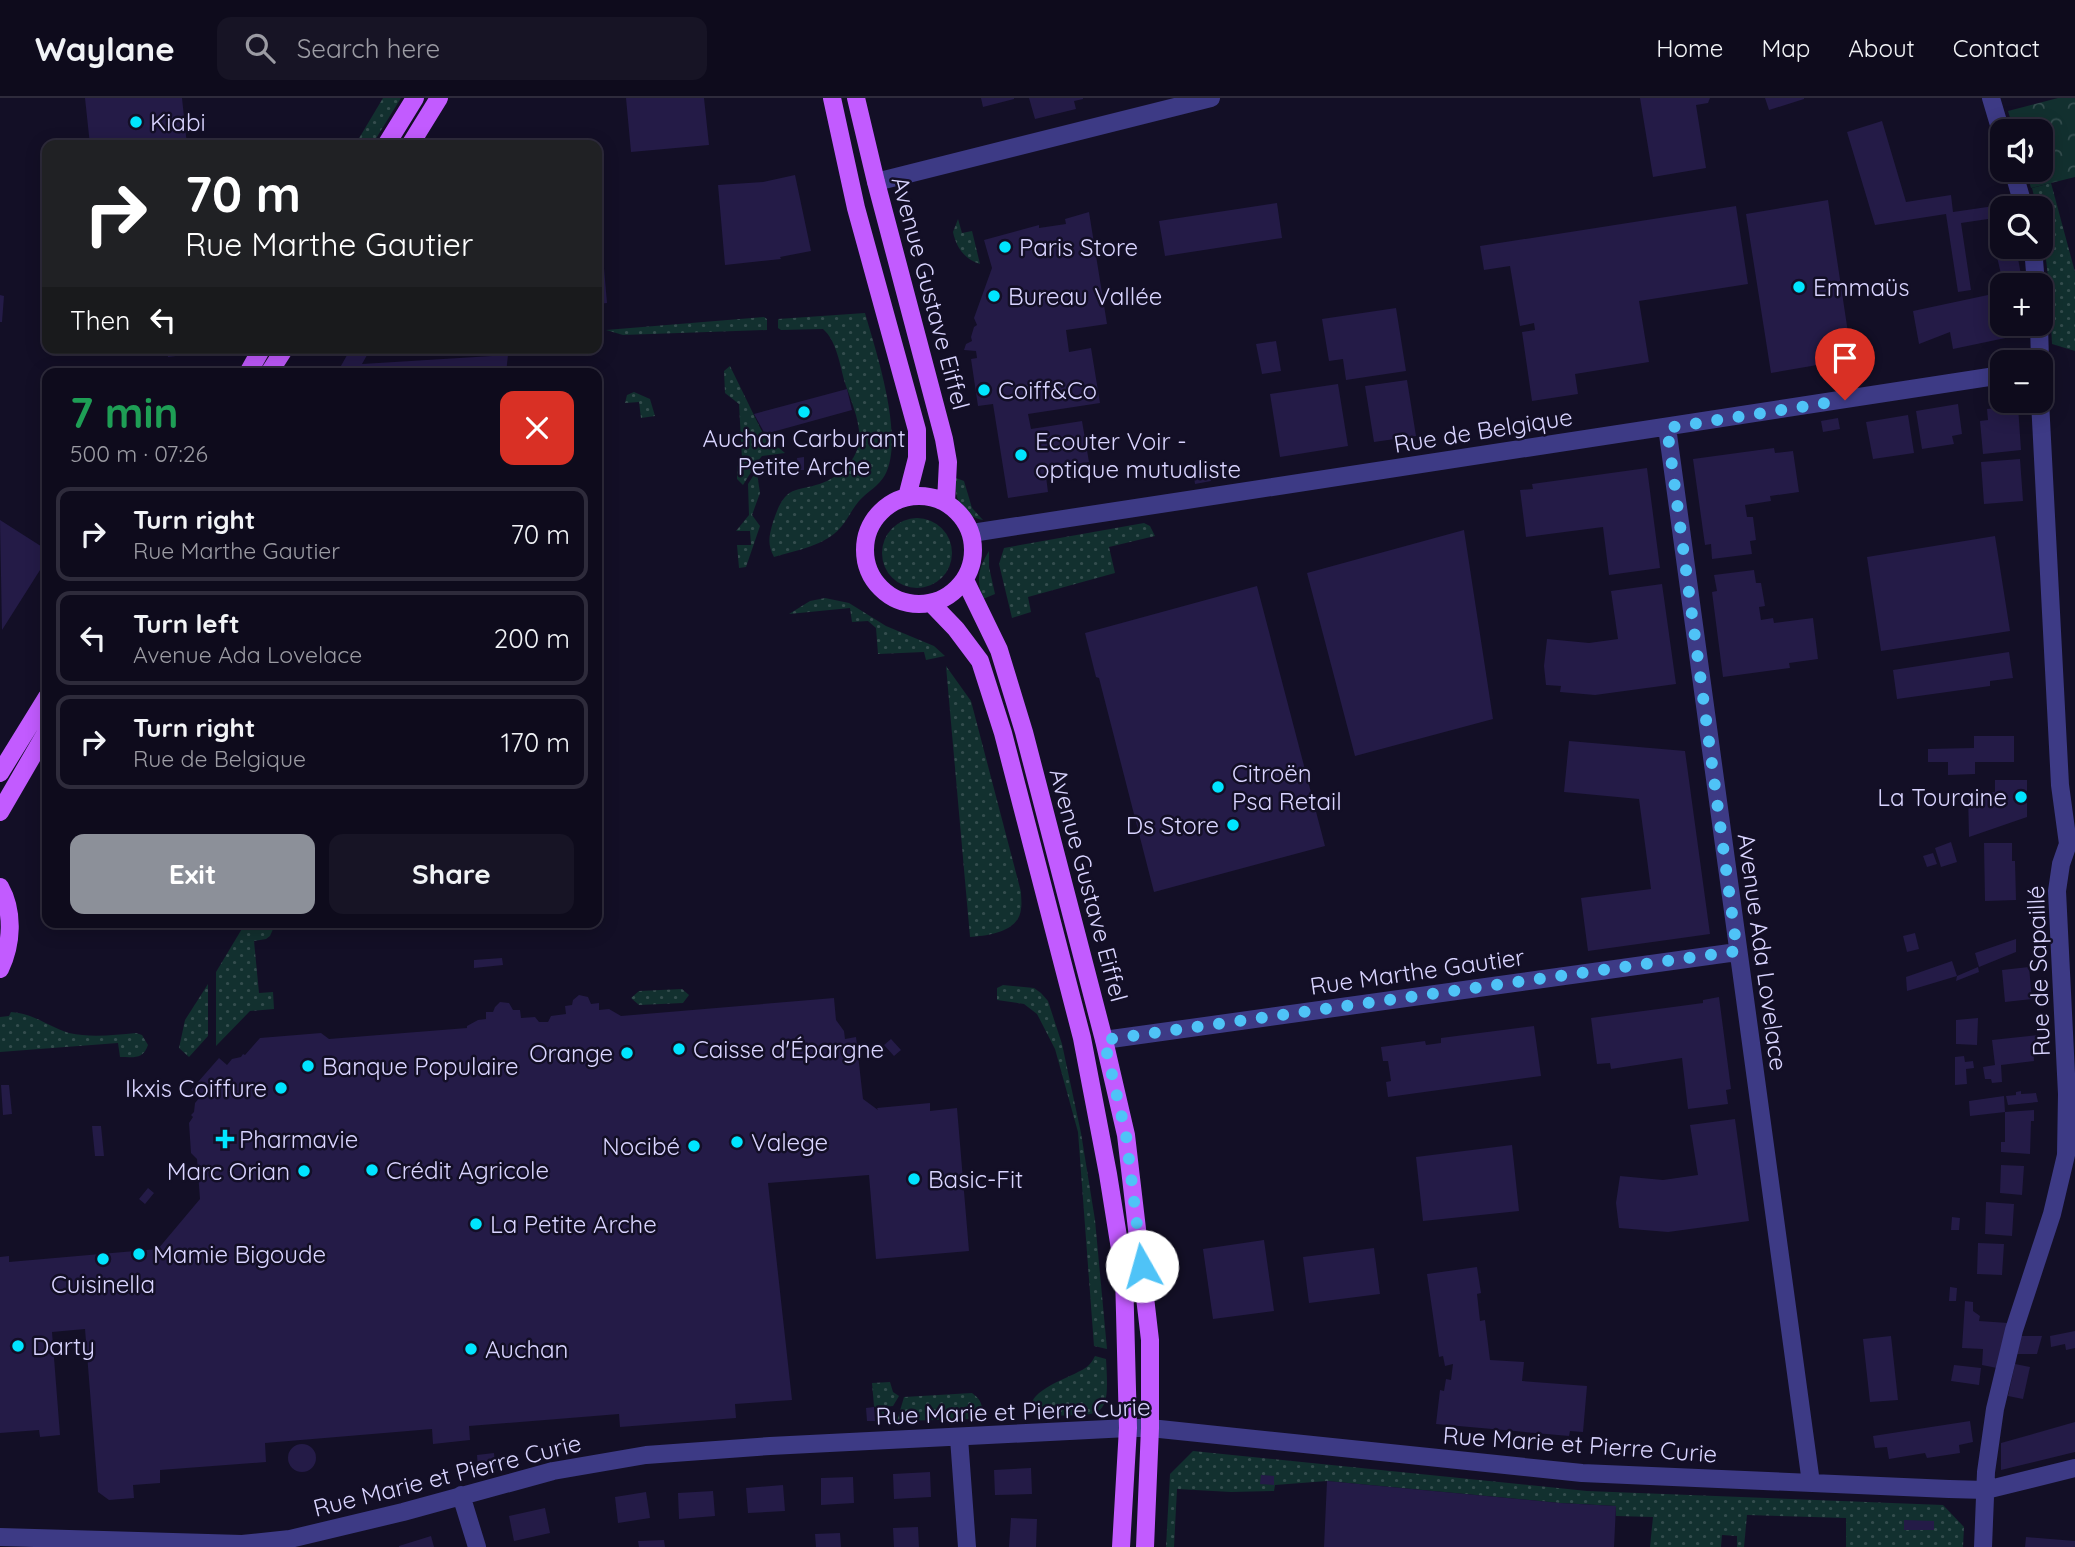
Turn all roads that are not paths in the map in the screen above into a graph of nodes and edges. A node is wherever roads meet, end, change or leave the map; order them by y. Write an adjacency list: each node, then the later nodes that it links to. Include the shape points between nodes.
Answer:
1 (415, 98): 8 (main road)
2 (439, 98): 9 (main road)
3 (832, 98): 14 (main road, Avenue Gustave Eiffel, via 856,208 917,430 917,458)
4 (856, 98): 10 (main road, Avenue Gustave Eiffel)
5 (1211, 98): 10 (street)
6 (1991, 98): 7 (street)
7 (1997, 119)
8 (389, 140)
9 (413, 140)
10 (876, 182): 15 (main road, Avenue Gustave Eiffel, via 944,439)
11 (1990, 377): 13 (street, Rue de Belgique)
12 (2041, 413): 23 (street, Rue de Sapaillé, via 2060,785)
13 (1667, 428): 16 (street, Rue de Belgique); 25 (street, Avenue Ada Lovelace)
14 (907, 497): 15 (main road); 18 (main road, via 892,503 871,524 866,538 867,567 885,592 899,601)
15 (946, 502): 16 (main road)
16 (972, 533): 17 (main road, via 973,557)
17 (965, 580): 18 (main road, via 950,595); 27 (main road, Avenue Gustave Eiffel, via 999,650 1024,732)
18 (931, 603): 28 (main road, Avenue Gustave Eiffel, via 980,661 1082,1038 1124,1274)
19 (42, 705): 21 (main road)
20 (42, 740): 22 (main road)
21 (0, 773)
22 (0, 812)
23 (2071, 844): 33 (street, Rue de Sapaillé, via 2061,864 2057,891 2066,1154 1995,1409)
24 (0, 887): 26 (main road, via 10,921)
25 (1737, 951): 27 (street, Rue Marthe Gautier); 32 (street, Avenue Ada Lovelace)
26 (0, 970)
27 (1104, 1040): 29 (main road, Avenue Gustave Eiffel, via 1126,1135 1140,1241 1150,1340)
28 (1128, 1428): 29 (street, Rue Marie et Pierre Curie); 30 (street, Rue Marie et Pierre Curie); 40 (main road, Avenue Gustave Eiffel)
29 (1150, 1428): 32 (street, Rue Marie et Pierre Curie, via 1582,1473); 41 (main road, Avenue Gustave Eiffel)
30 (959, 1438): 34 (street, Rue Marie et Pierre Curie, via 646,1455 554,1471); 39 (street)
31 (2075, 1468): 33 (street, Rue Marie et Pierre Curie)
32 (1811, 1483): 33 (street, Rue Marie et Pierre Curie)
33 (1986, 1490): 42 (street, Rue de Sapaillé)
34 (461, 1495): 36 (street, Rue Marie et Pierre Curie); 38 (street)
35 (0, 1537): 37 (street, Rue Marie et Pierre Curie)
36 (291, 1543): 37 (street, Rue Marie et Pierre Curie)
37 (243, 1545)
38 (477, 1547)
39 (967, 1547)
40 (1121, 1547)
41 (1145, 1547)
42 (1983, 1547)

